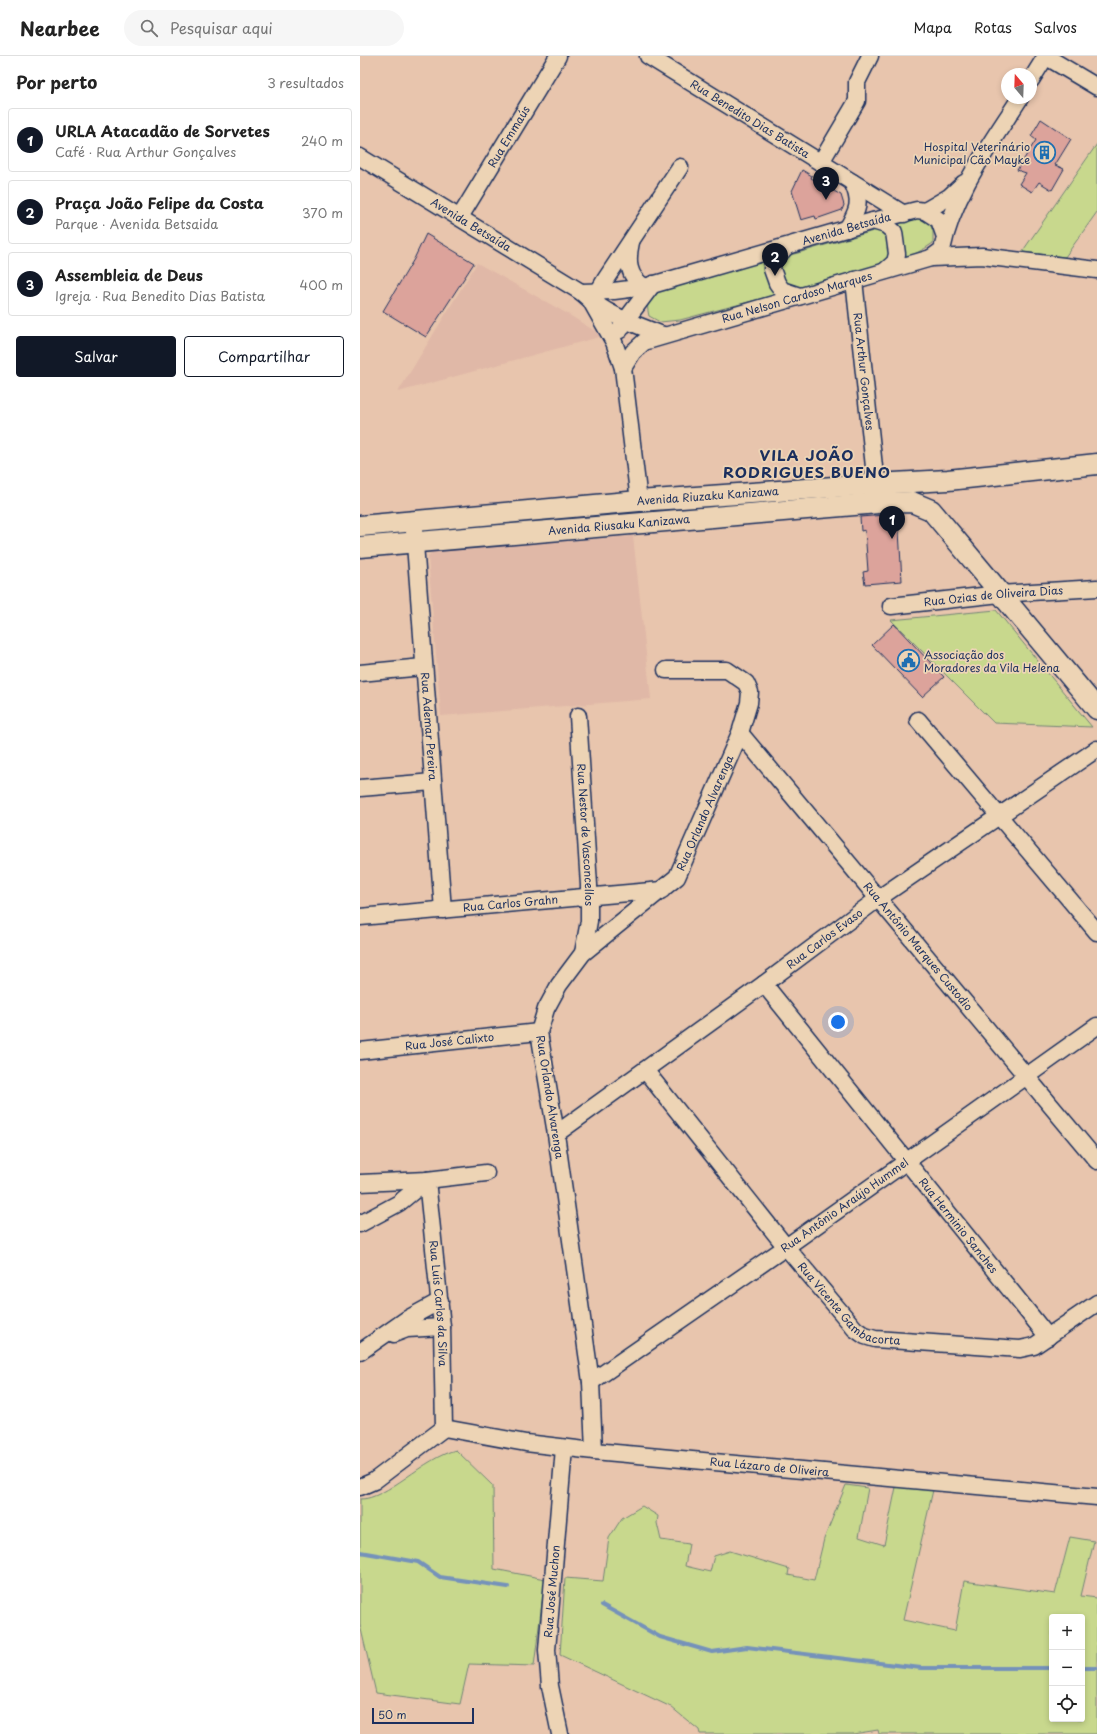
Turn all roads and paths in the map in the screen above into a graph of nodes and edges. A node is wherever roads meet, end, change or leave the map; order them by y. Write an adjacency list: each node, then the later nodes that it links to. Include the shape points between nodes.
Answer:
1 (558, 56): 15 (street, Rua Emmaús)
2 (648, 56): 9 (street, Rua Benedito Dias Batista)
3 (870, 56): 9 (street, via 857,82 857,101)
4 (1046, 56): 5 (street); 6 (street)
5 (1037, 70)
6 (1097, 88)
7 (1016, 104): 11 (street, Avenida Betsaída)
8 (360, 157): 15 (street, Avenida Betsaída)
9 (821, 162): 12 (street, Rua Benedito Dias Batista)
10 (680, 167): 19 (street)
11 (971, 177): 13 (street, Avenida Betsaída, via 949,197); 18 (street, Avenida Betsaída)
12 (852, 182): 14 (street, Rua Benedito Dias Batista); 17 (street, via 858,194 858,202 854,217)
13 (925, 211): 14 (street, Avenida Betsaída, via 917,210); 18 (street, via 939,220)
14 (904, 214): 16 (street, Avenida Betsaída)
15 (460, 217): 28 (street, Avenida Betsaída)
16 (873, 221): 17 (street, Avenida Betsaída); 24 (street, via 886,224 894,232 896,254 894,262)
17 (847, 228): 20 (street, Avenida Betsaída)
18 (944, 237): 21 (street, Rua Nelson Cardoso Marques); 22 (street, via 942,250)
19 (631, 238): 26 (street, via 628,253 630,271); 28 (street)
20 (786, 247): 26 (street, Avenida Betsaída); 27 (street, via 773,261 772,269 782,290)
21 (982, 256): 22 (street, Rua Nelson Cardoso Marques); 23 (street, Rua Nelson Cardoso Marques)
22 (931, 258): 24 (street, Rua Nelson Cardoso Marques)
23 (1097, 270)
24 (885, 271): 25 (street, Rua Nelson Cardoso Marques)
25 (854, 280): 27 (street, Rua Nelson Cardoso Marques); 35 (street, Rua Arthur Gonçalves)
26 (647, 290): 28 (street, Avenida Betsaída); 29 (street); 30 (street, via 638,309 641,318 648,327)
27 (800, 296): 30 (street, Rua Nelson Cardoso Marques)
28 (593, 298): 29 (street); 31 (street)
29 (625, 321): 30 (street); 31 (street)
30 (663, 335): 32 (street, Rua Nelson Cardoso Marques, via 644,342 633,352)
31 (614, 342): 32 (street)
32 (623, 368): 36 (street)
33 (1096, 465): 34 (street, Avenida Riuzaku Kanizawa)
34 (948, 480): 35 (street, Avenida Riuzaku Kanizawa); 37 (street, via 937,485 932,496)
35 (877, 493): 36 (street, Avenida Riuzaku Kanizawa); 37 (street); 40 (street, Avenida Riusaku Kanizawa)
36 (639, 501): 38 (street, Avenida Riuzaku Kanizawa)
37 (931, 510): 43 (street)
38 (413, 521): 39 (street, Avenida Riuzaku Kanizawa); 40 (street)
39 (360, 526)
40 (415, 542): 41 (street, Avenida Riusaku Kanizawa); 45 (street, Rua Ademar Pereira)
41 (360, 547)
42 (1097, 588): 43 (street, Rua Ozias de Oliveira Dias)
43 (1000, 594): 44 (street, Rua Ozias de Oliveira Dias); 48 (street)
44 (891, 606)
45 (423, 667): 47 (street); 53 (street, Rua Ademar Pereira)
46 (666, 670): 51 (street, Rua Orlando Alvarenga, via 727,670 746,683 750,692)
47 (360, 673)
48 (1097, 709)
49 (578, 716): 57 (street, Rua Nestor de Vasconcellos)
50 (918, 720): 55 (street)
51 (740, 733): 56 (street, Rua Orlando Alvarenga, via 677,877); 58 (street, Rua Antônio Marques Custodio)
52 (1097, 749): 55 (street, Rua Carlos Evaso)
53 (433, 782): 54 (street); 59 (street, Rua Ademar Pereira)
54 (360, 788)
55 (1000, 817): 58 (street, Rua Carlos Evaso); 61 (street)
56 (662, 890): 57 (street, Rua Carlos Grahn); 62 (street, Rua Orlando Alvarenga)
57 (589, 897): 59 (street, Rua Carlos Grahn); 62 (street, Rua Nestor de Vasconcellos, via 589,921)
58 (879, 898): 63 (street, Rua Carlos Evaso); 68 (street, Rua Antônio Marques Custodio)
59 (443, 910): 60 (street, Rua Carlos Grahn)
60 (360, 917)
61 (1097, 932)
62 (583, 953): 65 (street, Rua Orlando Alvarenga, via 559,985 546,1009)
63 (764, 984): 67 (street, Rua Carlos Evaso); 70 (street, Rua Herminio Sanches)
64 (1097, 1026): 68 (street, Rua Antônio Araújo Hummel)
65 (539, 1032): 66 (street, Rua José Calixto); 69 (street, Rua Orlando Alvarenga)
66 (360, 1051)
67 (645, 1070): 69 (street, Rua Carlos Evaso); 78 (street, Rua Vicente Gambacorta)
68 (1026, 1076): 70 (street, Rua Antônio Araújo Hummel); 71 (street, Rua Antônio Marques Custodio)
69 (556, 1134): 85 (street, Rua Orlando Alvarenga)
70 (906, 1160): 78 (street, Rua Antônio Araújo Hummel); 82 (street, Rua Herminio Sanches)
71 (1097, 1160)
72 (486, 1173): 73 (street)
73 (427, 1180): 74 (street); 75 (street); 76 (street, Rua Luís Carlos da Silva)
74 (360, 1183)
75 (399, 1203): 76 (street, via 410,1203); 77 (street)
76 (429, 1211): 79 (street, Rua Luís Carlos da Silva)
77 (360, 1224)
78 (786, 1247): 82 (street, Rua Vicente Gambacorta, via 855,1329 865,1336 875,1339 1020,1349 1029,1348); 85 (street, Rua Antônio Araújo Hummel)
79 (440, 1301): 81 (street, Rua Luís Carlos da Silva); 83 (street, via 407,1319)
80 (1097, 1303): 82 (street)
81 (442, 1326): 83 (street, via 407,1329); 86 (street, Rua Luís Carlos da Silva)
82 (1048, 1336)
83 (379, 1340): 84 (street)
84 (360, 1352)
85 (591, 1382): 88 (street, Rua Orlando Alvarenga)
86 (444, 1428): 87 (street, Rua Lázaro de Oliveira); 89 (street, via 374,1481)
87 (564, 1448): 88 (street, Rua Lázaro de Oliveira); 91 (street, Rua José Muchon, via 547,1650 550,1686)
88 (594, 1451): 90 (street, Rua Lázaro de Oliveira)
89 (360, 1487)
90 (1097, 1497)
91 (560, 1734)

